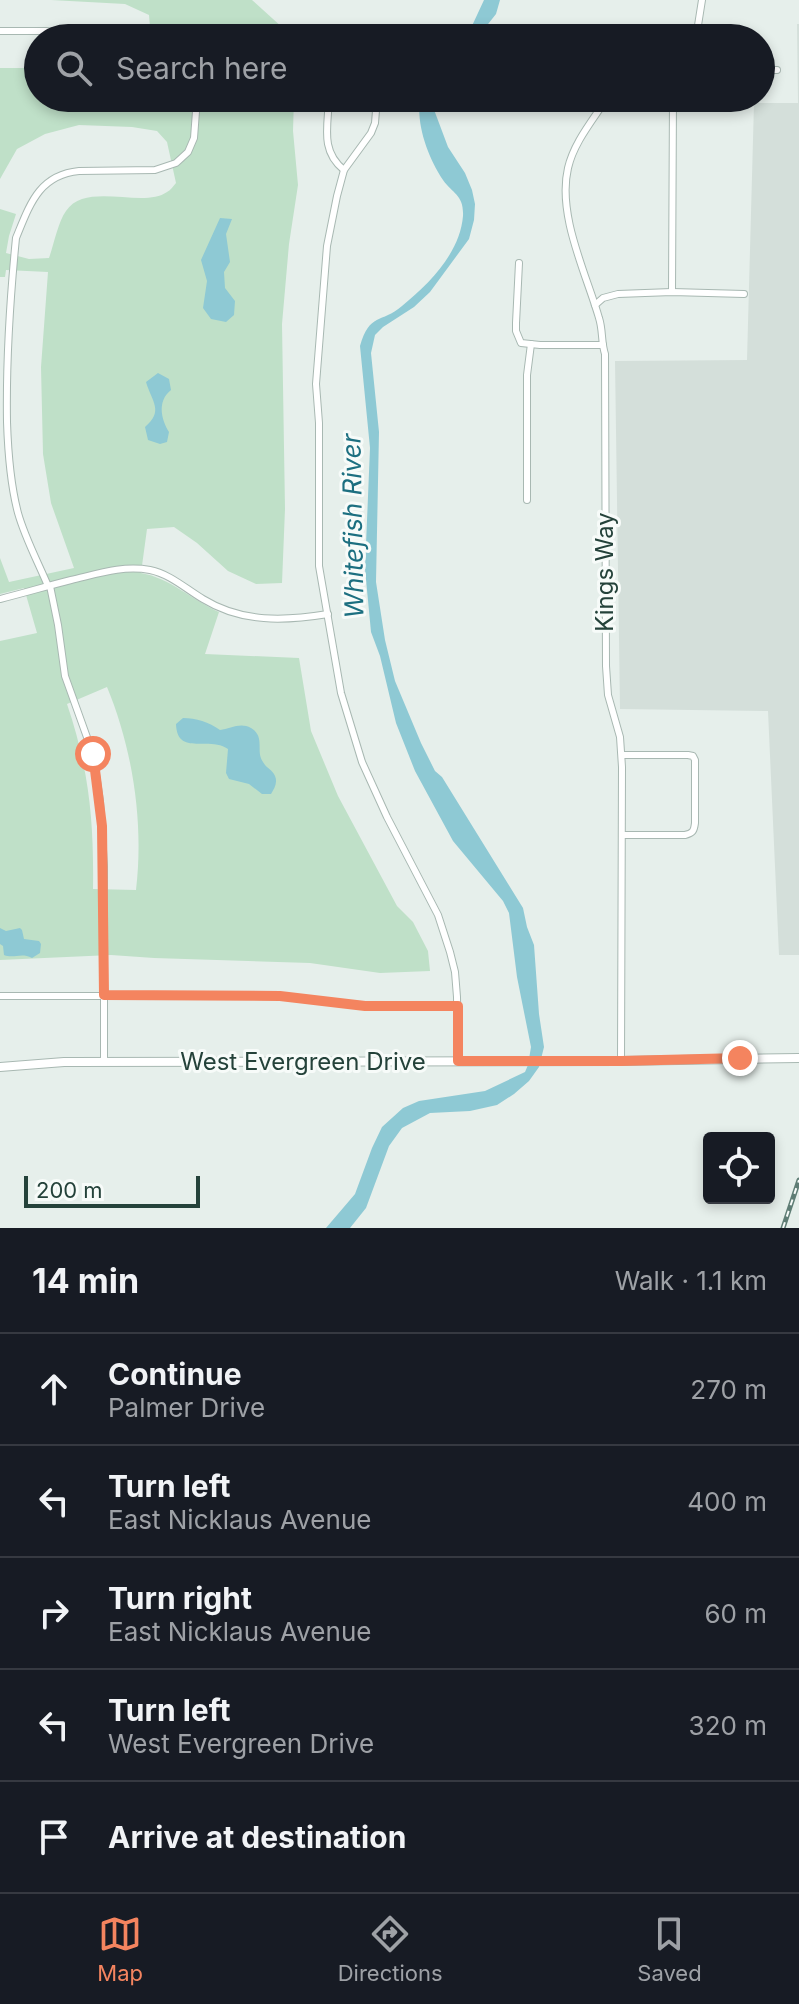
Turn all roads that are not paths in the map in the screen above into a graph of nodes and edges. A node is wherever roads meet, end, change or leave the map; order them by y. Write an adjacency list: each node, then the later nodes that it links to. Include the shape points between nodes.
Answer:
1 (702, 0): 2 (street)
2 (698, 24)
3 (0, 31): 4 (street)
4 (24, 31)
5 (196, 112): 18 (street, via 194,138 176,163 155,170 66,172 52,178 41,188 16,238 7,358 13,494)
6 (329, 112): 10 (street, via 328,146 334,163)
7 (376, 112): 10 (street, via 371,133)
8 (598, 112): 14 (street, Kings Way, via 573,153 566,181 576,249)
9 (673, 112): 12 (street)
10 (344, 170): 20 (street, via 327,246 316,384 318,550)
11 (519, 263): 15 (street, via 516,331 521,343)
12 (672, 292): 13 (street); 14 (street, via 613,294)
13 (744, 294)
14 (595, 305): 16 (street, Kings Way)
15 (531, 344): 16 (street); 17 (street)
16 (603, 345): 21 (street, Kings Way, via 606,666)
17 (527, 500)
18 (49, 586): 19 (street); 20 (street, via 135,569 166,575 217,607 244,616); 23 (street, via 65,676 89,739 97,778 104,866)
19 (0, 599)
20 (328, 614): 25 (street, via 341,693 359,752 441,922)
21 (622, 755): 22 (street, Kings Way); 22 (street, via 693,756 695,823 685,835)
22 (622, 835): 28 (street, Kings Way)
23 (104, 995): 24 (street); 25 (street, via 280,996 365,1006); 29 (street)
24 (0, 996)
25 (458, 1006): 27 (street)
26 (799, 1058): 28 (street, West Evergreen Drive)
27 (458, 1061): 28 (street, West Evergreen Drive); 29 (street, West Evergreen Drive)
28 (621, 1061)
29 (104, 1062): 30 (street, West Evergreen Drive)
30 (0, 1067)

